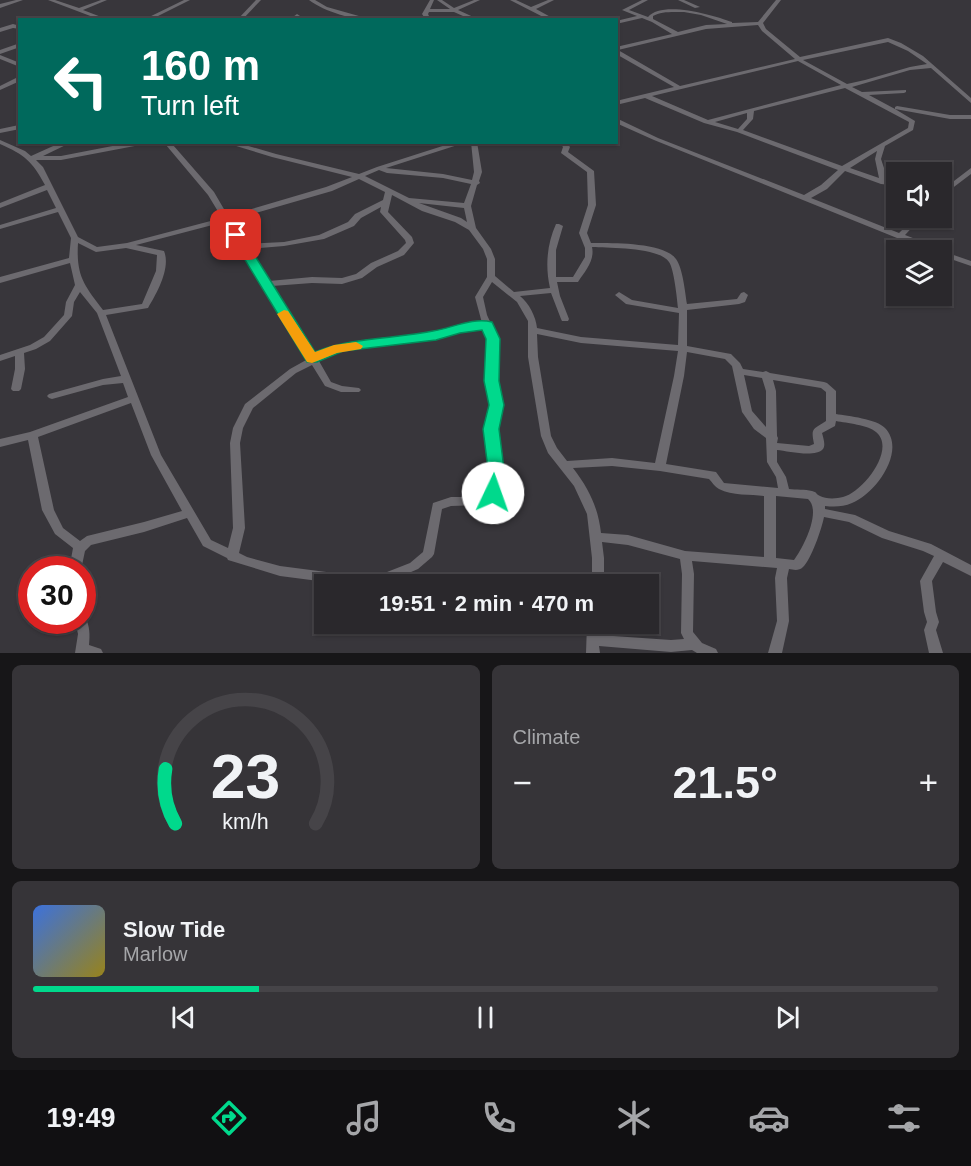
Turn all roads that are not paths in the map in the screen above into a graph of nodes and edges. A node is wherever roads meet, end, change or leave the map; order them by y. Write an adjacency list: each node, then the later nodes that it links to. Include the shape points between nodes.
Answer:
1 (21, 0): 15 (street)
2 (50, 0): 17 (street)
3 (105, 0): 17 (street)
4 (188, 0): 28 (street)
5 (259, 0): 29 (street)
6 (312, 0): 20 (street)
7 (432, 0): 18 (street)
8 (439, 0): 19 (street)
9 (478, 0): 19 (street)
10 (512, 0): 16 (street)
11 (552, 0): 16 (street)
12 (646, 0): 25 (street, via 625,10)
13 (680, 0): 21 (street)
14 (778, 0): 36 (street)
15 (0, 6)
16 (532, 9): 33 (street)
17 (79, 10): 22 (street)
18 (428, 10): 19 (street); 31 (street)
19 (455, 10): 32 (street)
20 (341, 12): 24 (street); 30 (street)
21 (702, 12): 23 (street); 34 (street, via 662,12 650,16)
22 (96, 16): 26 (street); 27 (street)
23 (714, 16): 37 (street); 39 (street)
24 (330, 17)
25 (640, 17): 34 (street); 35 (street)
26 (92, 18)
27 (102, 18)
28 (148, 18)
29 (241, 18)
30 (364, 18)
31 (427, 18)
32 (473, 18)
33 (550, 18)
34 (651, 20): 41 (street)
35 (618, 22)
36 (760, 23): 37 (street); 47 (street)
37 (731, 24): 39 (street)
38 (18, 27): 40 (street)
39 (705, 27): 41 (street)
40 (0, 30)
41 (677, 34): 43 (street)
42 (18, 46): 45 (street)
43 (618, 49)
44 (618, 51): 53 (street)
45 (0, 52)
46 (0, 57): 48 (street)
47 (798, 59): 49 (street, via 888,40); 51 (street); 53 (street)
48 (18, 64)
49 (932, 66): 51 (street, via 912,67); 57 (street)
50 (16, 83): 52 (street)
51 (845, 86): 55 (street); 60 (street)
52 (0, 88)
53 (680, 88): 56 (street)
54 (904, 91): 55 (street)
55 (860, 94): 59 (street)
56 (646, 96): 58 (street); 63 (street)
57 (971, 101)
58 (618, 103)
59 (888, 107): 61 (street); 75 (street, via 910,118 912,124 911,129)
60 (751, 110): 63 (street); 66 (street, via 750,118)
61 (971, 117)
62 (618, 121): 87 (street)
63 (706, 122): 66 (street)
64 (18, 127): 65 (street)
65 (0, 131)
66 (739, 131): 78 (street)
67 (0, 142): 76 (street)
68 (64, 144): 76 (street)
69 (140, 144): 76 (street, via 61,159)
70 (169, 144): 92 (street, via 212,194)
71 (233, 144): 82 (street)
72 (458, 144): 77 (street)
73 (474, 144): 83 (street)
74 (564, 144): 101 (street, via 564,153 590,171 592,205 583,233)
75 (882, 147): 78 (street); 80 (street, via 878,159)
76 (32, 158): 85 (street)
77 (379, 168): 82 (street); 83 (street)
78 (843, 169): 80 (street, via 886,182); 87 (street)
79 (971, 171): 84 (street)
80 (883, 173): 81 (street)
81 (886, 173)
82 (359, 176): 86 (street); 92 (street, via 329,189)
83 (476, 183): 90 (street)
84 (954, 183)
85 (49, 186): 89 (street); 91 (street)
86 (388, 196): 88 (street); 102 (street, via 351,224 321,237); 109 (street, via 385,215 410,243 401,253 342,281)
87 (805, 198): 97 (street)
88 (406, 200): 90 (street); 95 (street)
89 (0, 206)
90 (467, 206): 95 (street)
91 (60, 209): 94 (street); 98 (street)
92 (226, 219): 100 (street); 102 (street)
93 (560, 226): 107 (street, via 550,252)
94 (0, 228)
95 (472, 228): 106 (street, via 491,259)
96 (908, 228): 97 (street)
97 (900, 236): 99 (street)
98 (75, 238): 100 (street, via 95,250); 104 (street)
99 (910, 240)
100 (126, 245): 116 (street, via 159,252 162,268 145,306)
101 (590, 245): 107 (street, via 588,260 575,280); 115 (street, via 658,251 670,257 676,268)
102 (244, 247): 109 (street)
103 (952, 257): 105 (street)
104 (73, 259): 108 (street); 110 (street)
105 (971, 264)
106 (491, 277): 112 (street); 118 (street, via 479,297)
107 (554, 279): 111 (street)
108 (0, 280)
109 (266, 284): 123 (street)
110 (79, 285): 116 (street); 121 (street, via 65,320 41,342)
111 (555, 290): 112 (street); 117 (street)
112 (515, 294): 119 (street, via 526,307)
113 (619, 295): 115 (street, via 629,302)
114 (744, 295): 115 (street, via 736,304)
115 (683, 309): 120 (street)
116 (101, 313): 126 (street)
117 (565, 319)
118 (487, 325): 123 (street, via 341,347); 145 (street, via 493,339 491,381 497,405 491,437 495,488 483,500 437,506 431,548 425,558 394,575 371,579 280,571)
119 (533, 330): 120 (street, via 581,340); 135 (street, via 533,357 546,436 552,450)
120 (682, 349): 124 (street, via 728,356 736,362); 136 (street)
121 (19, 352): 122 (street); 127 (street)
122 (0, 358)
123 (312, 359): 128 (street, via 332,387); 145 (street, via 249,406 238,428 235,454 239,528)
124 (738, 371): 125 (street); 133 (street, via 747,412)
125 (766, 374): 131 (street, via 826,386 831,391); 133 (street, via 771,388)
126 (126, 379): 129 (street); 130 (street)
127 (15, 389)
128 (356, 390)
129 (52, 396)
130 (135, 398): 132 (street); 140 (street, via 156,455)
131 (832, 416): 133 (street, via 831,424 818,432 816,448); 139 (street, via 876,426 888,446 878,473 865,489 853,498)
132 (32, 435): 134 (street); 142 (street, via 48,510 58,531)
133 (773, 442): 138 (street, via 772,462)
134 (0, 443)
135 (566, 465): 136 (street, via 612,462); 141 (street, via 593,514)
136 (660, 466): 137 (street, via 712,475 721,486)
137 (770, 492): 138 (street); 147 (street)
138 (784, 493): 139 (street, via 810,495)
139 (820, 507): 143 (street); 148 (street, via 800,562)
140 (189, 513): 142 (street, via 95,538); 145 (street, via 207,543)
141 (596, 537): 146 (street, via 628,540); 150 (street)
142 (80, 547): 144 (street)
143 (941, 555): 149 (street); 157 (street, via 926,581)
144 (77, 556)
145 (232, 556)
146 (685, 556): 147 (street); 152 (street, via 687,633)
147 (770, 562): 148 (street)
148 (784, 564): 156 (street, via 783,621)
149 (971, 571)
150 (598, 574)
151 (84, 634): 154 (street)
152 (693, 644): 153 (street); 155 (street)
153 (593, 646)
154 (87, 652)
155 (711, 653)
156 (775, 653)
157 (936, 653)

